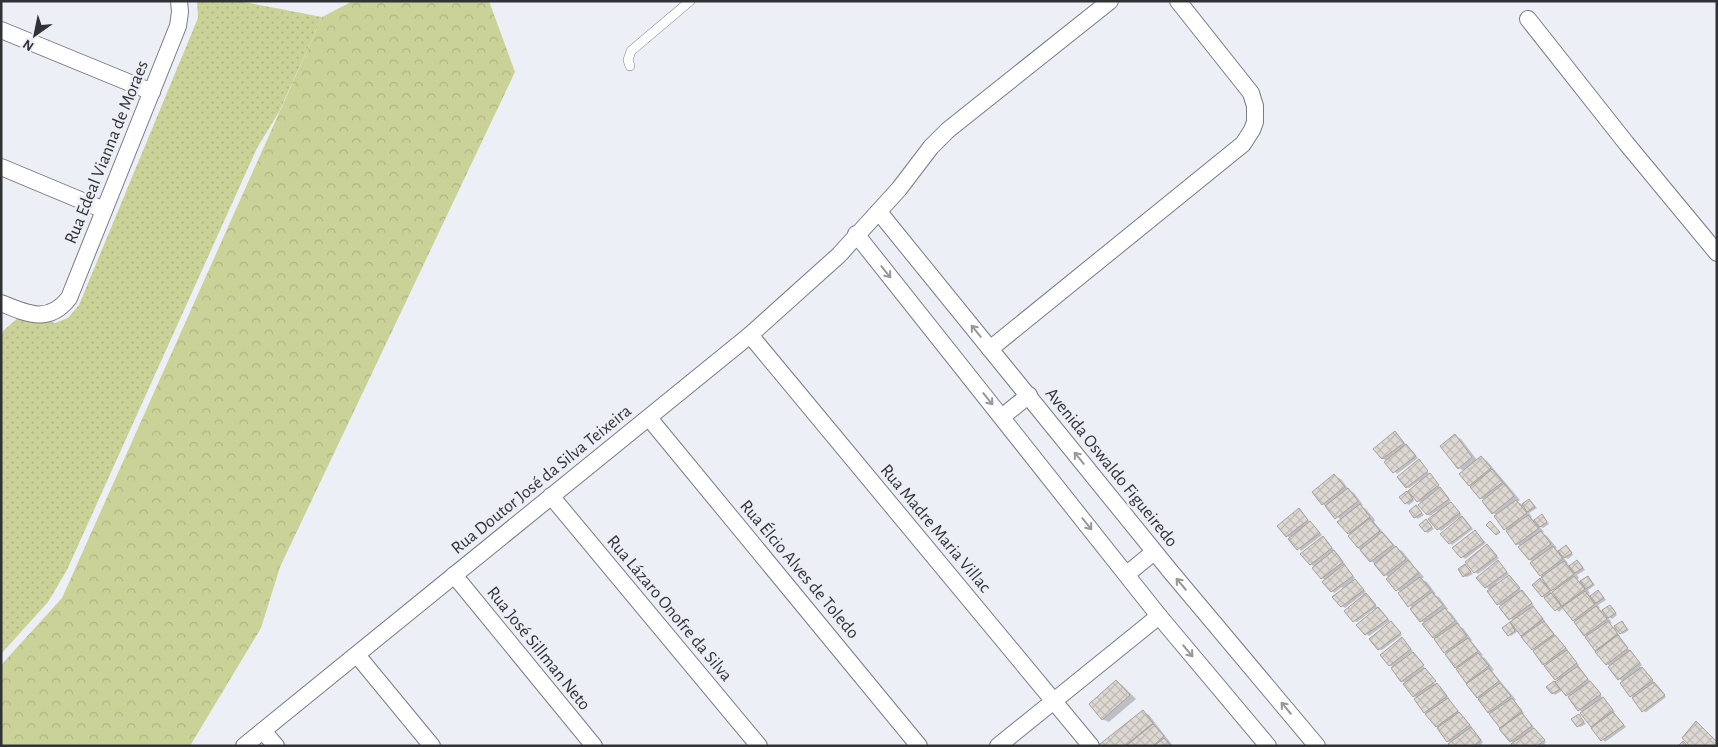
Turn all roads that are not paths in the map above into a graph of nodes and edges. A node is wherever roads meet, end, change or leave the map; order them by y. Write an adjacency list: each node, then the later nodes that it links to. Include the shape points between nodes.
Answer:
1 (180, 1): 8 (street, Rua Edeal Vianna de Moraes, via 178,26)
2 (690, 1): 7 (lane, via 631,51)
3 (1110, 1): 11 (street, Rua Doutor José da Silva Teixeira, via 948,130)
4 (1178, 1): 16 (street, via 1251,93 1256,113 1252,130 1243,144)
5 (1528, 19): 13 (street)
6 (1, 30): 8 (street)
7 (630, 66)
8 (152, 92): 10 (street, Rua Edeal Vianna de Moraes)
9 (1, 168): 10 (street)
10 (104, 210): 14 (street, Rua Edeal Vianna de Moraes, via 62,306 44,315)
11 (879, 212): 12 (street, Rua Doutor José da Silva Teixeira); 16 (street, Avenida Oswaldo Figueiredo, one-way to 11)
12 (856, 234): 15 (street, Rua Doutor José da Silva Teixeira, via 839,255); 18 (street, one-way to 18)
13 (1717, 253)
14 (2, 307)
15 (750, 336): 19 (street, Rua Doutor José da Silva Teixeira); 26 (street, Rua Madre Maria Villac)
16 (990, 349): 17 (street, Avenida Oswaldo Figueiredo)
17 (1029, 396): 18 (street); 21 (street, Avenida Oswaldo Figueiredo, one-way to 17)
18 (1002, 417): 22 (street, one-way to 22)
19 (649, 418): 20 (street, Rua Doutor José da Silva Teixeira); 33 (street, Rua Élcio Alves de Toledo)
20 (551, 496): 23 (street, Rua Doutor José da Silva Teixeira); 32 (street, Rua Lázaro Onofre da Silva)
21 (1154, 552): 22 (street); 37 (street, Avenida Oswaldo Figueiredo, one-way to 21)
22 (1127, 574): 24 (street)
23 (454, 575): 25 (street, Rua Doutor José da Silva Teixeira); 31 (street, Rua José Sillman Neto)
24 (1159, 616): 26 (street); 36 (street, one-way to 36)
25 (357, 655): 27 (street, Rua Doutor José da Silva Teixeira); 30 (street)
26 (1053, 700): 34 (street); 35 (street, Rua Madre Maria Villac)
27 (263, 731): 28 (street, Rua Doutor José da Silva Teixeira); 29 (street)
28 (244, 746)
29 (276, 746)
30 (432, 746)
31 (594, 746)
32 (759, 746)
33 (919, 746)
34 (998, 746)
35 (1091, 746)
36 (1268, 746)
37 (1317, 746)

